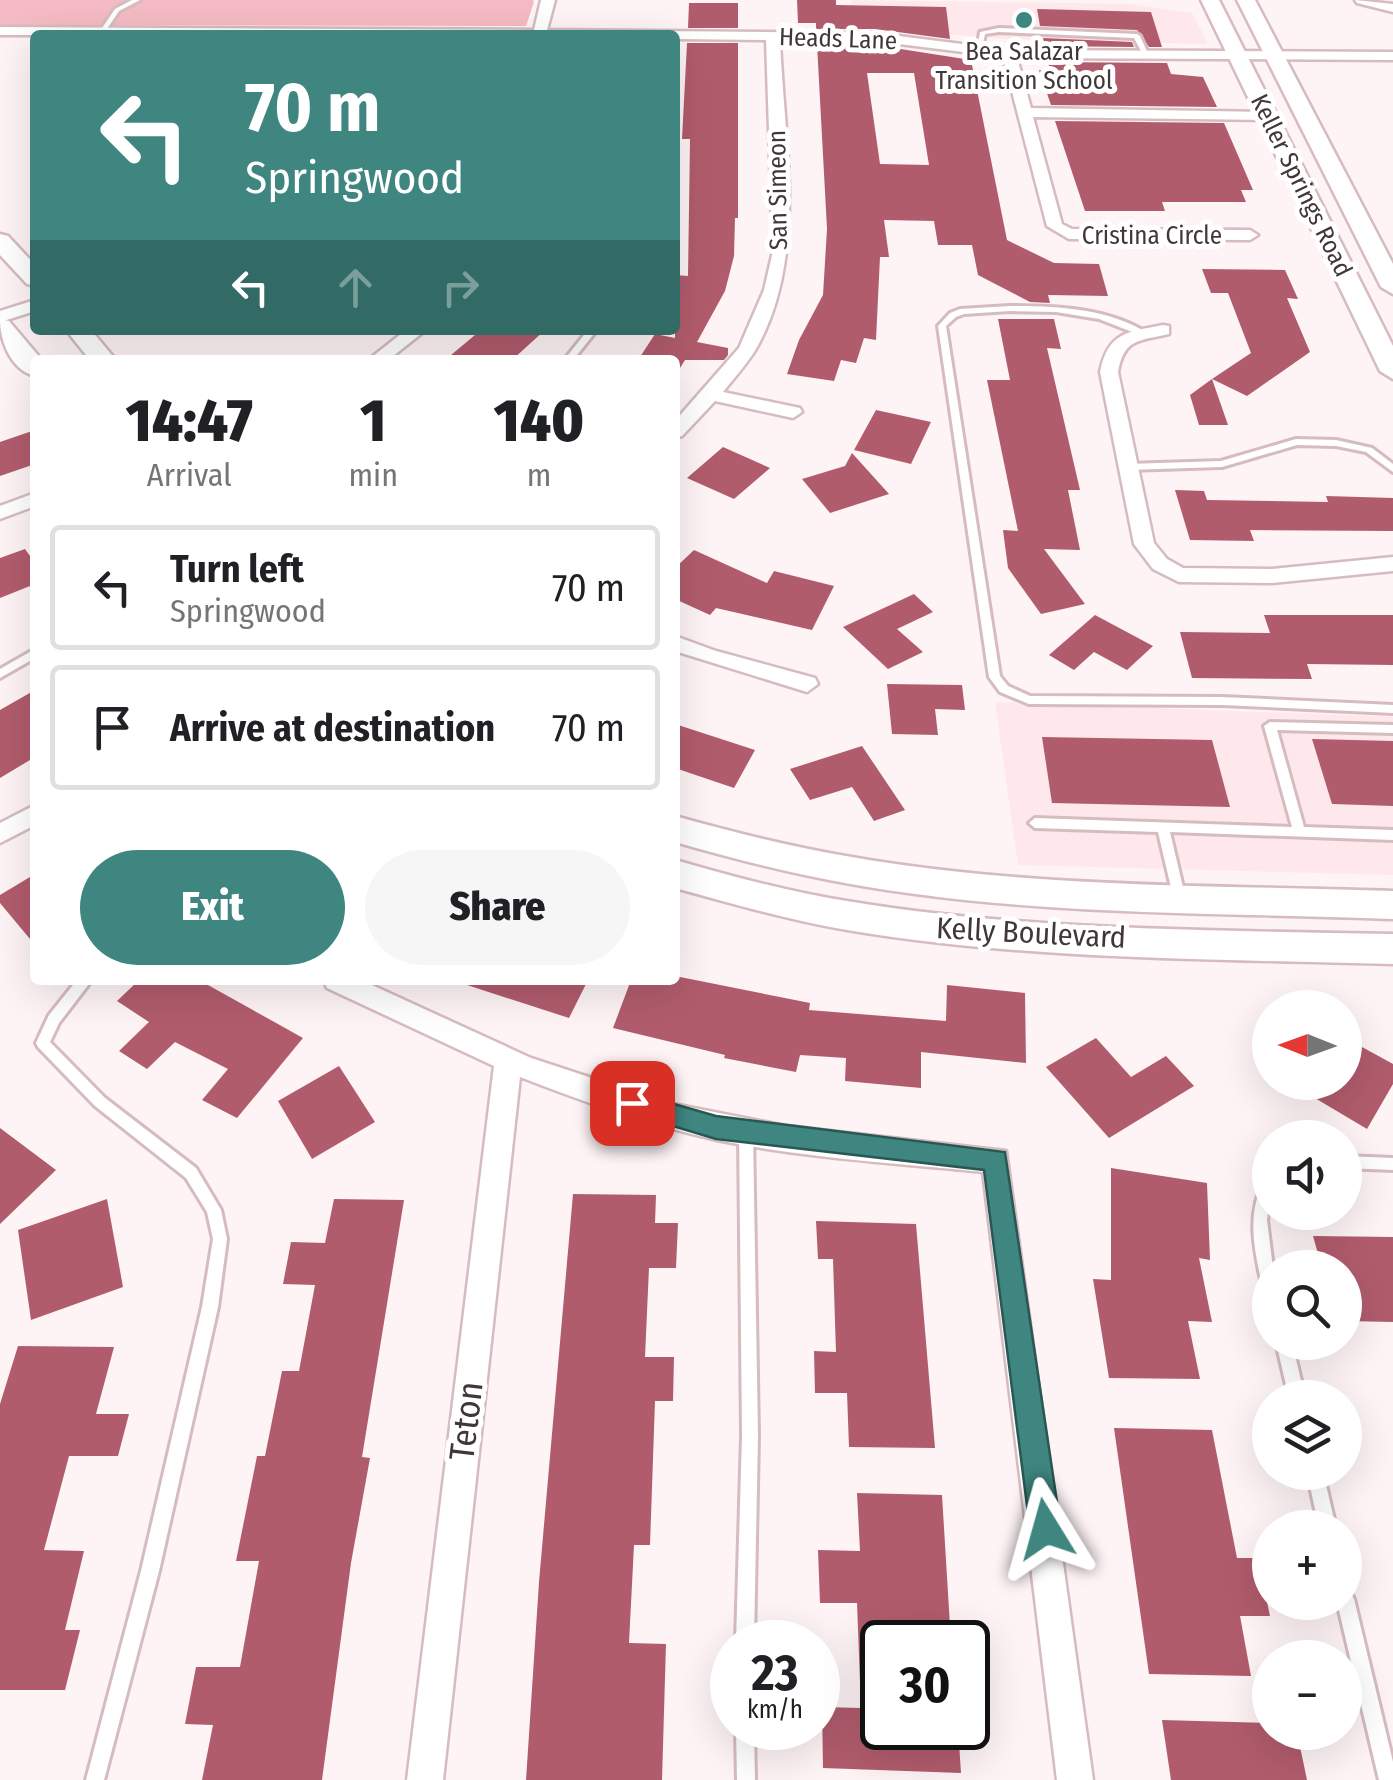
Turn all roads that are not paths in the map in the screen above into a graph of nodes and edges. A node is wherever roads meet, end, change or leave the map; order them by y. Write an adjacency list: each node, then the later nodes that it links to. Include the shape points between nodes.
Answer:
1 (136, 0): 7 (lane)
2 (548, 0): 8 (street)
3 (1210, 0): 17 (main road, Keller Springs Road)
4 (1246, 0): 18 (main road, Keller Springs Road)
5 (1362, 0): 6 (street)
6 (1393, 8)
7 (104, 30)
8 (541, 30)
9 (0, 32): 10 (street, Heads Lane)
10 (30, 32)
11 (680, 35): 12 (street, Heads Lane)
12 (773, 36): 13 (street, Heads Lane, via 875,36); 39 (street, San Simeon, via 781,250 747,349)
13 (979, 49): 14 (street, Heads Lane); 15 (lane, via 982,33 1000,30 1116,32 1138,36)
14 (1009, 54): 15 (street, Heads Lane); 20 (street, Cristina Circle)
15 (1146, 56): 17 (street, Heads Lane)
16 (1393, 56): 18 (street)
17 (1240, 58): 18 (street, Heads Lane); 21 (main road, Keller Springs Road)
18 (1277, 61): 19 (street); 26 (main road, Keller Springs Road)
19 (1340, 72)
20 (1022, 112): 21 (street); 22 (street, Cristina Circle, via 1050,217 1069,234)
21 (1268, 116): 24 (main road, Keller Springs Road)
22 (1250, 236)
23 (0, 240): 25 (main road)
24 (1342, 266): 26 (main road); 38 (main road, Keller Springs Road)
25 (30, 273)
26 (1389, 273)
27 (30, 308): 28 (street)
28 (0, 318)
29 (0, 326): 37 (main road)
30 (1154, 332): 42 (street, via 1129,337 1113,351 1110,372); 51 (lane, via 1070,310 963,311 942,326 995,677 1029,700)
31 (82, 335): 34 (main road)
32 (410, 335): 35 (street)
33 (589, 335): 36 (lane)
34 (99, 355)
35 (384, 355)
36 (572, 355)
37 (30, 362)
38 (1393, 371)
39 (711, 395): 40 (street); 41 (street, San Simeon)
40 (793, 412)
41 (680, 427)
42 (1127, 467): 43 (lane, via 1222,464 1296,442 1369,450); 46 (street, via 1144,544 1179,575 1272,576)
43 (1393, 469)
44 (30, 501): 45 (street)
45 (0, 513)
46 (1393, 564)
47 (680, 646): 50 (street)
48 (30, 655): 49 (lane)
49 (0, 674)
50 (808, 684)
51 (1393, 709)
52 (1393, 729): 57 (lane, via 1270,726)
53 (30, 817): 58 (street)
54 (1035, 823): 55 (lane)
55 (1163, 827): 57 (lane); 61 (lane)
56 (680, 830): 61 (main road, Kelly Boulevard, via 902,878)
57 (1299, 832): 59 (lane)
58 (0, 834)
59 (1393, 835)
60 (680, 876): 63 (main road, Kelly Boulevard, via 740,895 886,923)
61 (1178, 896): 62 (main road, Kelly Boulevard); 63 (main road)
62 (1393, 906)
63 (1189, 942): 64 (main road, Kelly Boulevard)
64 (1393, 948)
65 (81, 985): 74 (lane, via 43,1042 100,1102 191,1173 214,1210 220,1239 150,1571)
66 (347, 985): 67 (street)
67 (508, 1061): 68 (street); 75 (street, Teton)
68 (746, 1132): 71 (lane); 77 (street, via 996,1160)
69 (1362, 1163): 70 (lane)
70 (1393, 1164)
71 (746, 1620)
72 (1350, 1620): 78 (lane)
73 (745, 1750): 76 (lane)
74 (95, 1780)
75 (425, 1780)
76 (746, 1780)
77 (1075, 1780)
78 (1388, 1780)

